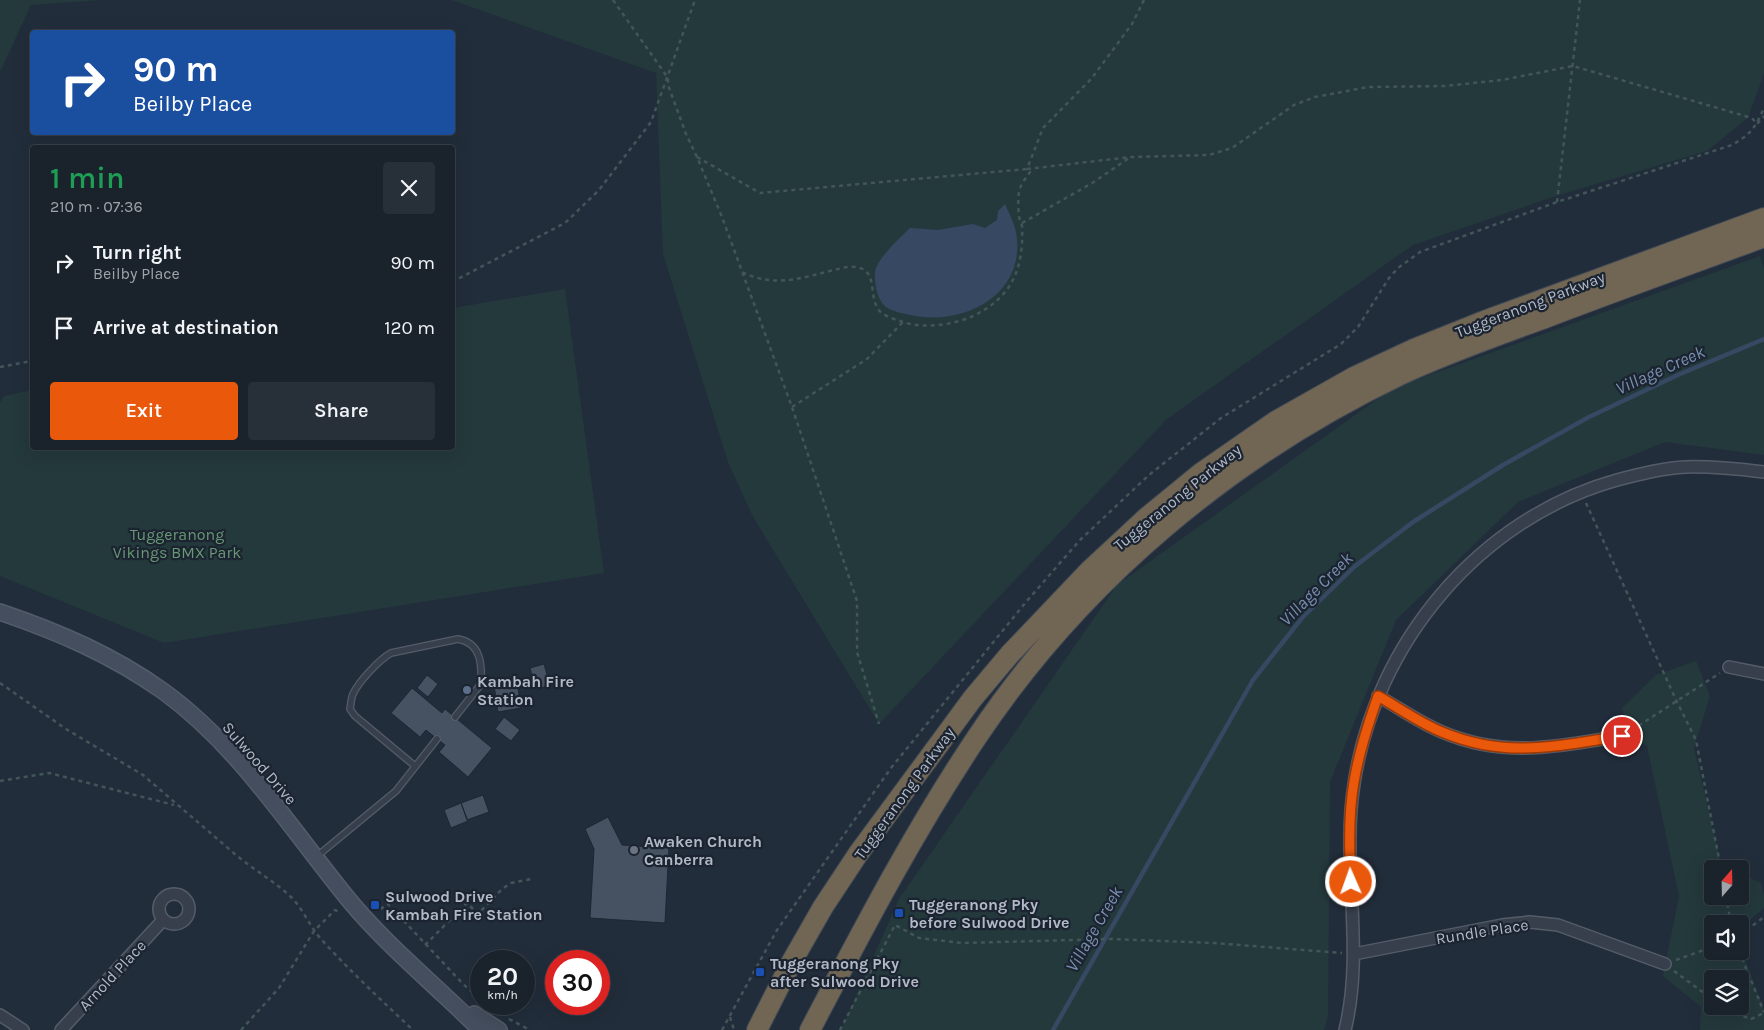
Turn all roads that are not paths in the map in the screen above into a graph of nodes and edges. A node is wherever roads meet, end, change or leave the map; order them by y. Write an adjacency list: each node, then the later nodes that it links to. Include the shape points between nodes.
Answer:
1 (1764, 218): 23 (highway, Tuggeranong Parkway, via 1414,349 1354,377 1276,421 1201,473 1090,570 1010,654 974,698 853,861 791,963)
2 (1764, 237): 18 (highway, Tuggeranong Parkway, via 1492,337 1401,375 1280,442 1238,469 1184,511 1144,545 1085,604 1007,695 907,850)
3 (1764, 472): 7 (street, via 1729,467 1685,467 1641,473 1581,492 1538,512 1502,536 1468,565 1438,598 1411,635)
4 (0, 612): 12 (main road, Sulwood Drive, via 79,642 164,692 211,732 246,770)
5 (1728, 667): 6 (street)
6 (1764, 674)
7 (1378, 696): 9 (street, via 1441,732 1501,748 1533,749); 14 (street, via 1364,738 1351,803 1349,847)
8 (455, 717): 11 (lane, via 481,684 479,655 466,641 458,639 391,653 357,688 350,709 355,716)
9 (1622, 736)
10 (437, 739): 11 (lane)
11 (415, 766): 12 (lane, via 396,791)
12 (315, 858): 16 (main road, Sulwood Drive, via 363,916)
13 (163, 920): 20 (street, Arnold Place)
14 (1354, 954): 15 (street, Rundle Place, via 1530,922 1558,926); 24 (street)
15 (1665, 964)
16 (447, 998): 21 (main road, Sulwood Drive); 22 (main road, Sulwood Drive)
17 (0, 1015): 19 (street)
18 (811, 1029)
19 (23, 1030)
20 (61, 1030)
21 (481, 1030)
22 (499, 1030)
23 (757, 1030)
24 (1345, 1030)

